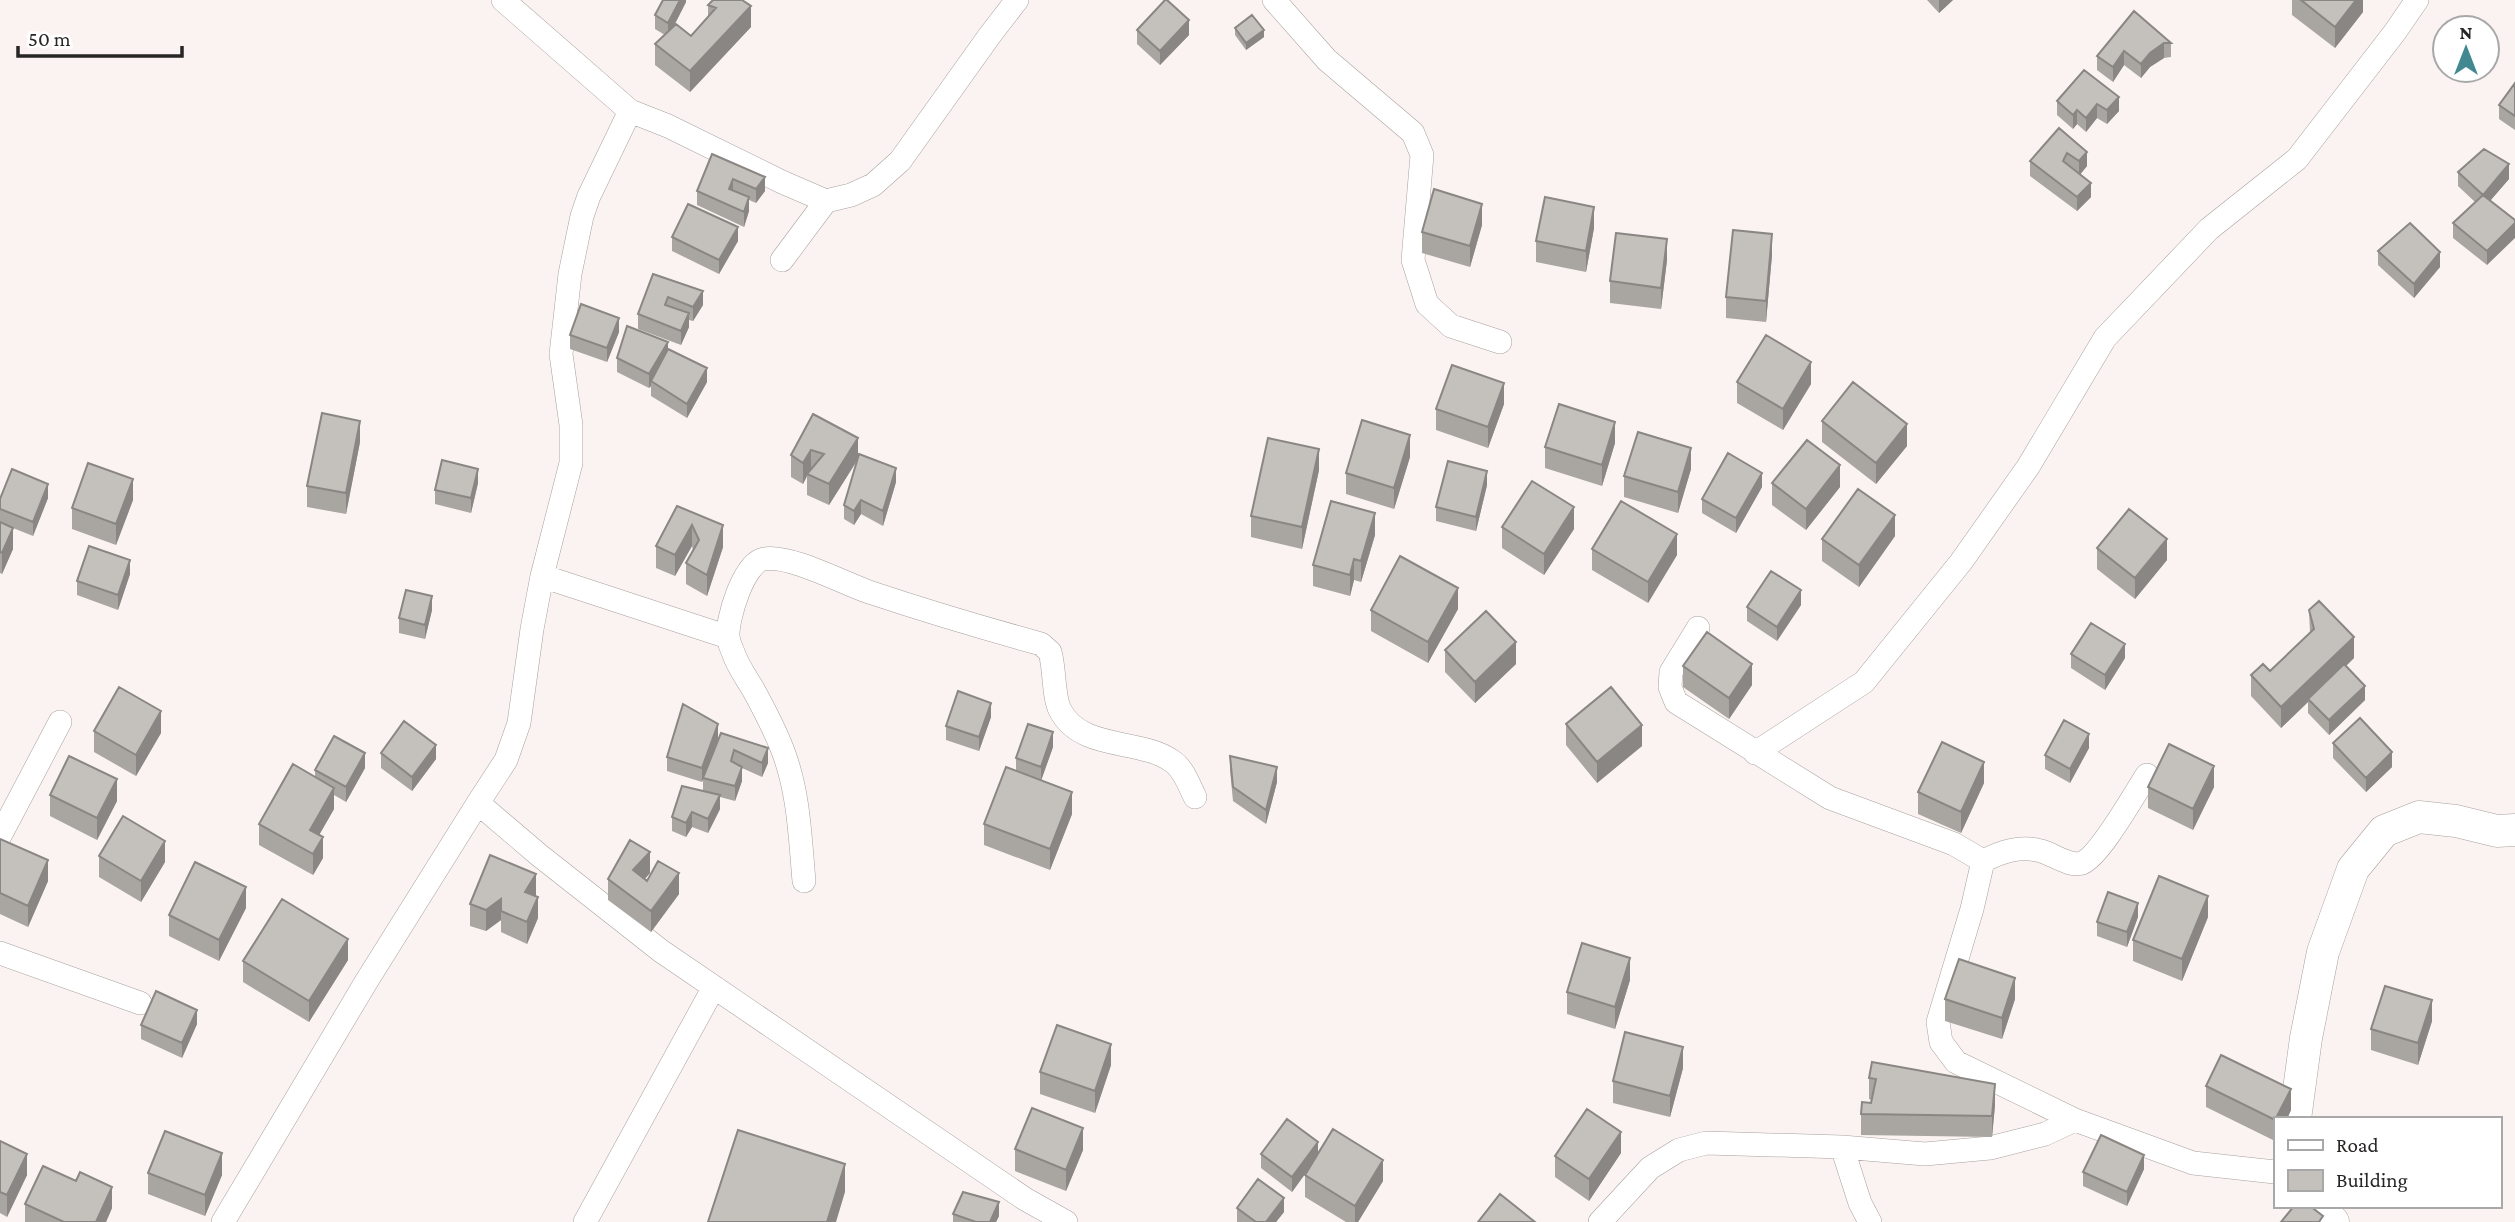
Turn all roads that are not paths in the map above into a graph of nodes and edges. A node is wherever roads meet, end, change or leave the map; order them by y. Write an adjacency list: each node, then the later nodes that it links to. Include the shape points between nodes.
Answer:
1 (503, 0): 5 (street)
2 (1017, 0): 6 (street, via 900,161 873,184)
3 (1274, 0): 8 (street, via 1327,60 1413,133 1422,155 1413,260 1426,304 1451,326)
4 (2417, 0): 13 (street, via 2297,159 2209,229 2105,338 2028,467 1961,562 1864,682)
5 (630, 111): 6 (street); 9 (street, via 589,196 570,274 561,354 571,463)
6 (826, 201): 7 (street)
7 (782, 260)
8 (1500, 342)
9 (542, 576): 11 (street); 16 (street, via 519,723 506,760)
10 (1698, 628): 13 (street, via 1671,672 1676,702)
11 (728, 637): 15 (street, via 732,612 752,565 773,558 1041,644 1050,652 1059,708 1069,723 1089,736 1174,762); 20 (street, via 783,750 795,789)
12 (60, 722): 18 (street)
13 (1755, 753): 19 (street, via 1830,798 1954,844)
14 (2147, 775): 19 (street, via 2104,841 2080,864 2020,848)
15 (1195, 797)
16 (478, 803): 22 (street, via 641,935); 29 (street)
17 (2515, 830): 24 (street, via 2419,817 2384,831 2353,869 2323,952)
18 (0, 836)
19 (1983, 861): 25 (street, via 1938,1022 1941,1042 1956,1062)
20 (804, 881)
21 (0, 953): 23 (street)
22 (714, 987): 30 (street); 31 (street, via 1025,1199)
23 (140, 1003)
24 (2295, 1117)
25 (2075, 1120): 26 (street, via 2045,1134 1990,1148 1925,1154); 27 (street, via 2193,1163)
26 (1842, 1147): 32 (street, via 1706,1143 1679,1150 1650,1168); 33 (street)
27 (2274, 1172)
28 (2320, 1208): 34 (street)
29 (223, 1222)
30 (585, 1222)
31 (1066, 1222)
32 (1600, 1222)
33 (1870, 1222)
34 (2333, 1222)

